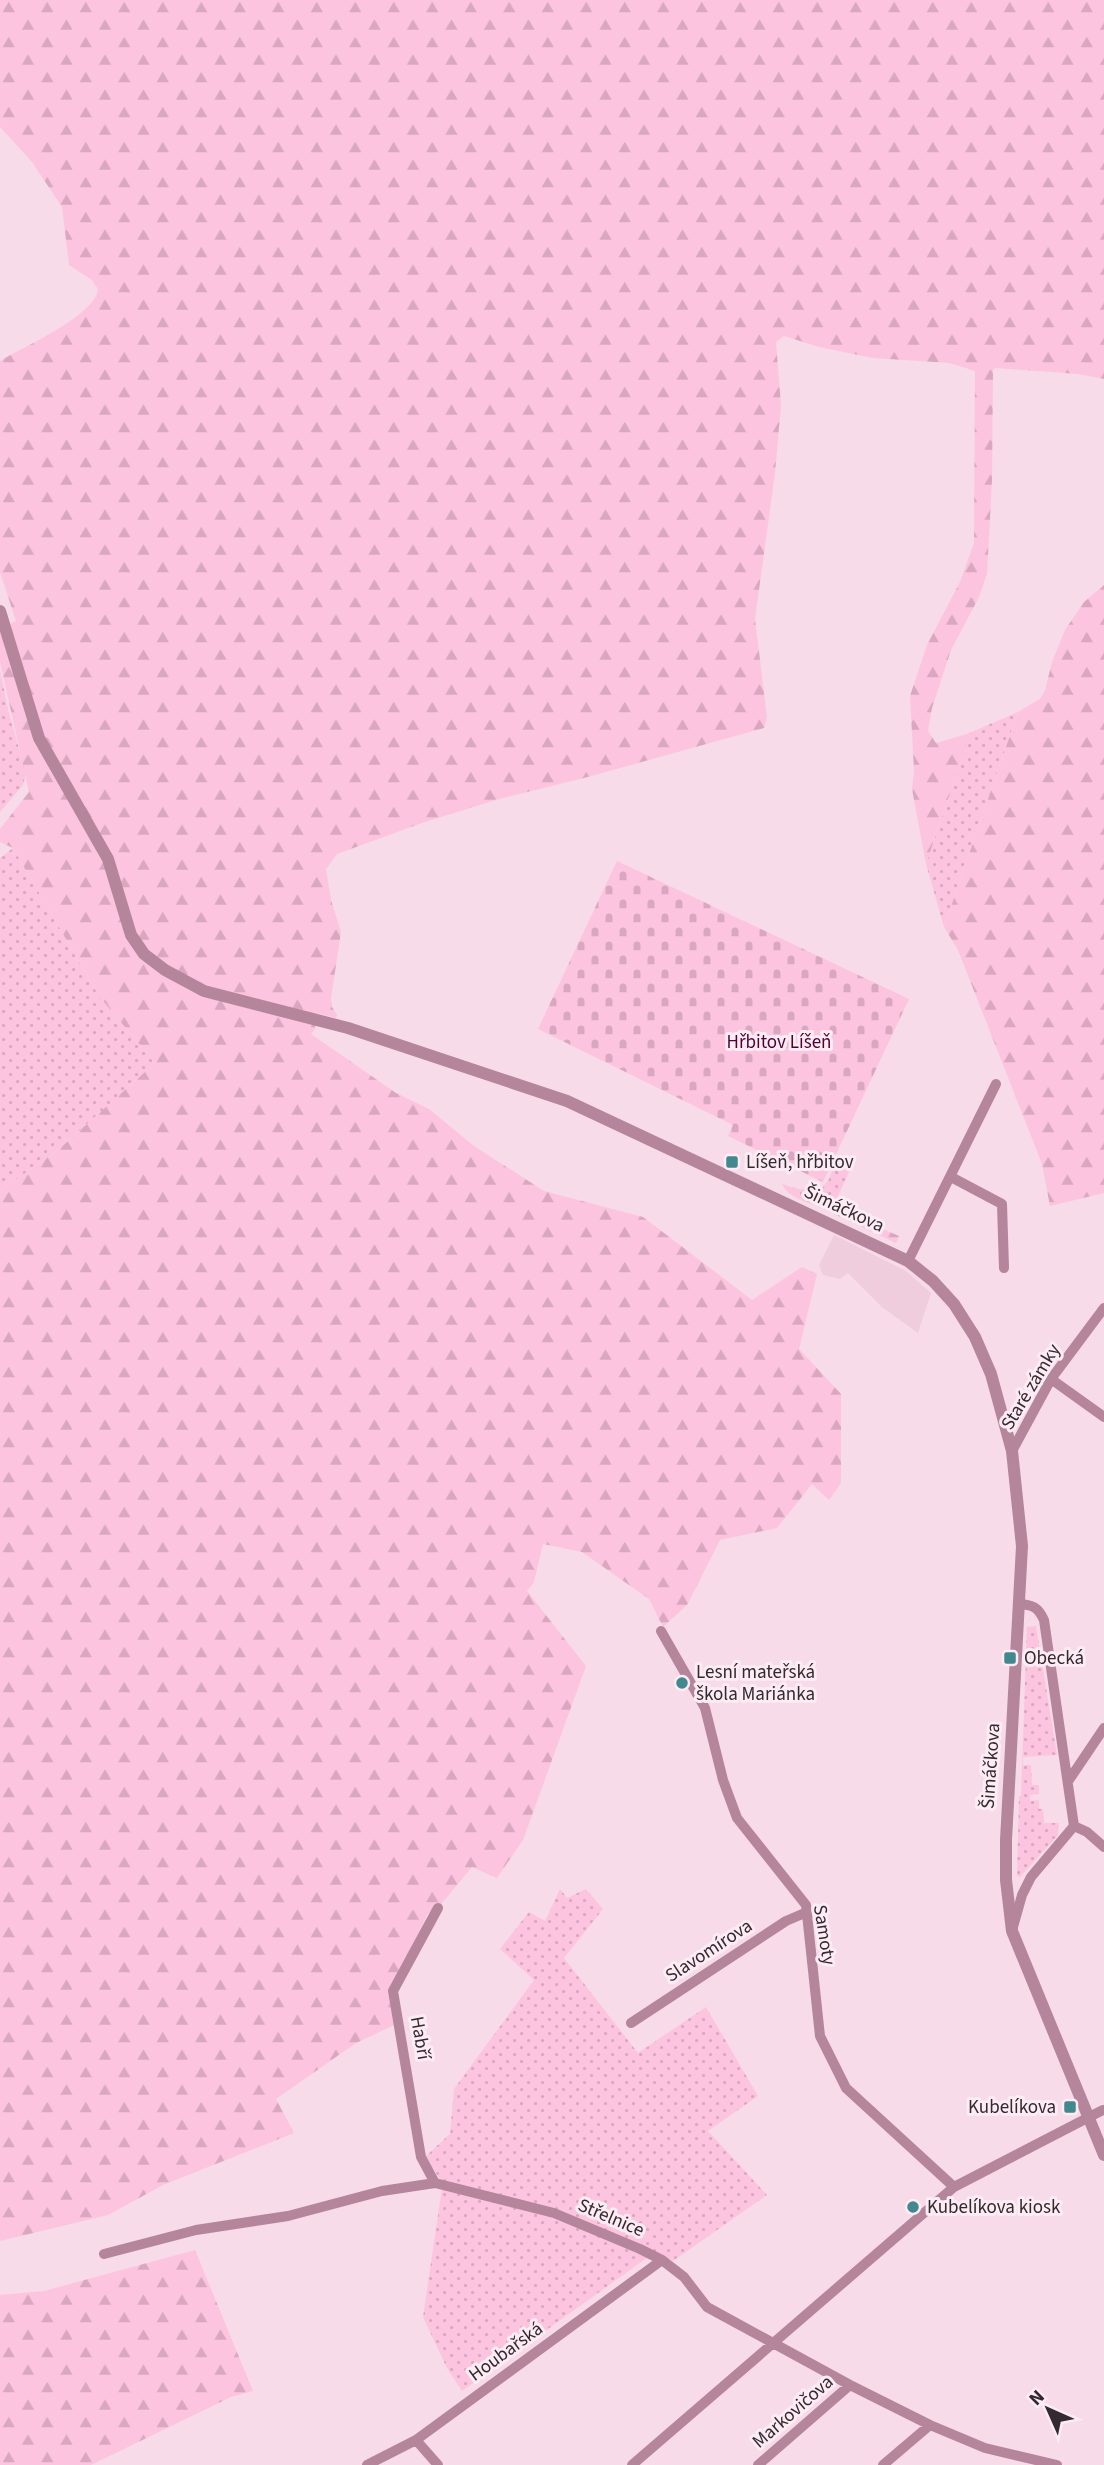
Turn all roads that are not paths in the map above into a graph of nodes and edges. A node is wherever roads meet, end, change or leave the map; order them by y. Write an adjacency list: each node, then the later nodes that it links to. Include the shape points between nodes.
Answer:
1 (0, 611): 4 (street, Šimáčkova, via 38,738 108,859 131,935 144,954 165,970 204,991 335,1025 567,1101)
2 (996, 1084): 3 (street)
3 (951, 1177): 4 (street); 5 (street, via 1002,1204)
4 (908, 1261): 9 (street, Šimáčkova, via 954,1304 975,1337 991,1374)
5 (1004, 1268)
6 (1104, 1308): 7 (street, Staré zámky)
7 (1051, 1379): 8 (street); 9 (street, Staré zámky)
8 (1104, 1417)
9 (1012, 1451): 10 (street, Šimáčkova, via 1021,1538)
10 (1019, 1604): 13 (street, via 1039,1609 1044,1620); 18 (street, Šimáčkova, via 1006,1840)
11 (661, 1631): 17 (street, Samoty, via 705,1708 737,1818)
12 (1104, 1728): 13 (street)
13 (1069, 1780): 14 (street)
14 (1074, 1826): 15 (street); 18 (street, via 1031,1877)
15 (1104, 1847)
16 (438, 1908): 23 (street, Habří, via 393,1991 421,2157)
17 (807, 1912): 19 (street, Slavomírova, via 786,1921); 24 (street, Samoty, via 820,2036 846,2088)
18 (1012, 1931): 21 (street, Šimáčkova)
19 (631, 2023)
20 (1103, 2110): 21 (street)
21 (1088, 2116): 22 (street, Šimáčkova); 24 (street)
22 (1104, 2155)
23 (435, 2183): 25 (street, Střelnice, via 383,2191 288,2216 196,2230); 26 (street, Střelnice, via 554,2213)
24 (954, 2187): 27 (street)
25 (104, 2254)
26 (662, 2260): 27 (street, Střelnice, via 690,2283 707,2307); 30 (street, Houbařská)
27 (775, 2344): 28 (street, Střelnice); 34 (street)
28 (850, 2385): 29 (street, Střelnice); 35 (street, Markovičova)
29 (930, 2425): 31 (street, Střelnice); 36 (street)
30 (416, 2440): 32 (street, Houbařská); 33 (street)
31 (1011, 2455): 37 (street); 38 (street, Střelnice)
32 (367, 2465)
33 (438, 2465)
34 (632, 2465)
35 (758, 2465)
36 (883, 2465)
37 (1006, 2465)
38 (1057, 2465)

